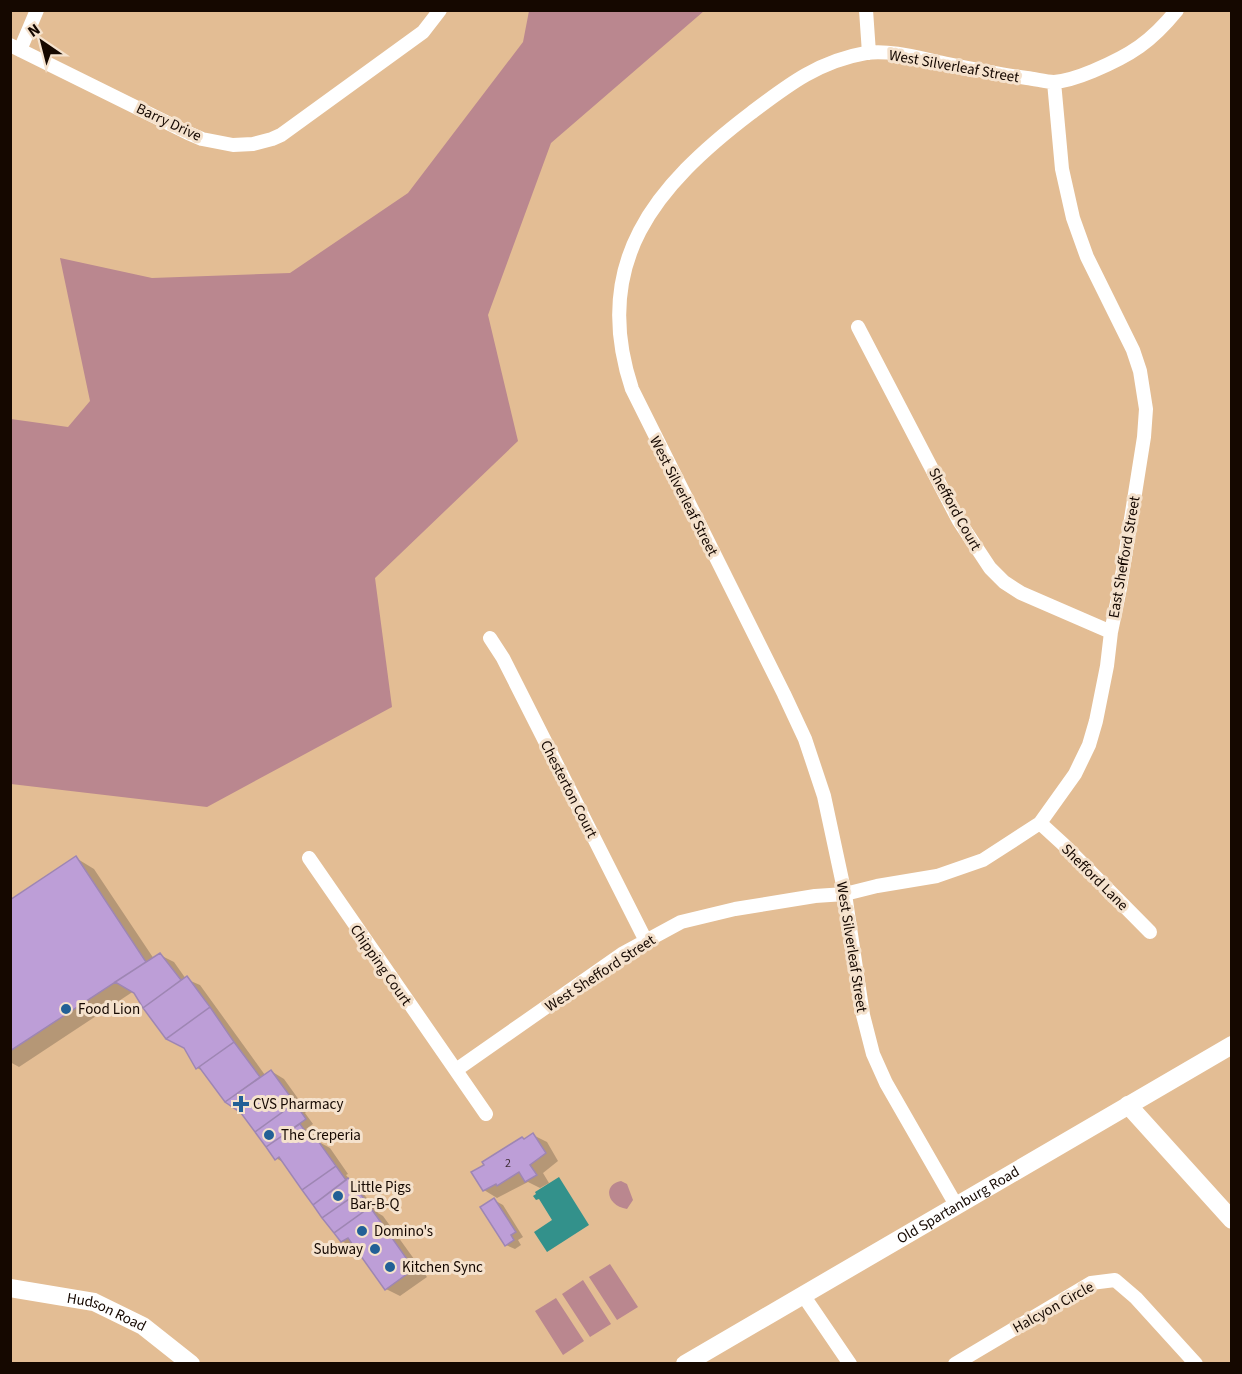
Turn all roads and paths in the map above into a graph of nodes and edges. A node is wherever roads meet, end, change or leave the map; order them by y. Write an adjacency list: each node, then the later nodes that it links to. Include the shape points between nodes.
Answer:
1 (37, 10): 5 (street)
2 (440, 10): 5 (street, Barry Drive, via 423,32 281,135 253,144 233,145 188,133)
3 (866, 10): 6 (street)
4 (1177, 10): 7 (street, via 1151,38 1123,58 1079,77)
5 (15, 47)
6 (869, 53): 7 (street, West Silverleaf Street, via 897,54); 13 (street, West Silverleaf Street, via 842,58 798,78 738,123 674,181 636,237 622,281 618,318 625,370 640,409 805,739 824,796)
7 (1054, 82): 9 (street, East Shefford Street, via 1062,169 1073,218 1087,257 1133,350 1145,391 1144,437)
8 (858, 327): 9 (street, Shefford Court, via 958,520 990,568 1021,593)
9 (1111, 632): 11 (street, East Shefford Street, via 1089,745 1075,774)
10 (490, 638): 15 (street, Chesterton Court)
11 (1040, 823): 13 (street, East Shefford Street, via 998,852 964,868); 14 (street, Shefford Lane)
12 (309, 858): 17 (street, Chipping Court)
13 (845, 894): 15 (street, West Shefford Street, via 708,914 681,922); 20 (street, West Silverleaf Street, via 862,1015 873,1054)
14 (1150, 932)
15 (646, 941): 17 (street, West Shefford Street)
16 (1232, 1045): 18 (street, Old Spartanburg Road)
17 (456, 1070): 19 (street)
18 (1128, 1105): 20 (street, Old Spartanburg Road); 21 (street)
19 (486, 1114)
20 (956, 1205): 23 (street, Old Spartanburg Road)
21 (1232, 1220)
22 (10, 1288): 24 (street, Hudson Road, via 94,1302 143,1326)
23 (803, 1295): 25 (street, Old Spartanburg Road); 26 (street)
24 (191, 1364)
25 (685, 1364)
26 (850, 1364)
27 (955, 1364): 28 (street, Halcyon Circle, via 1091,1283 1115,1280)
28 (1196, 1364)

